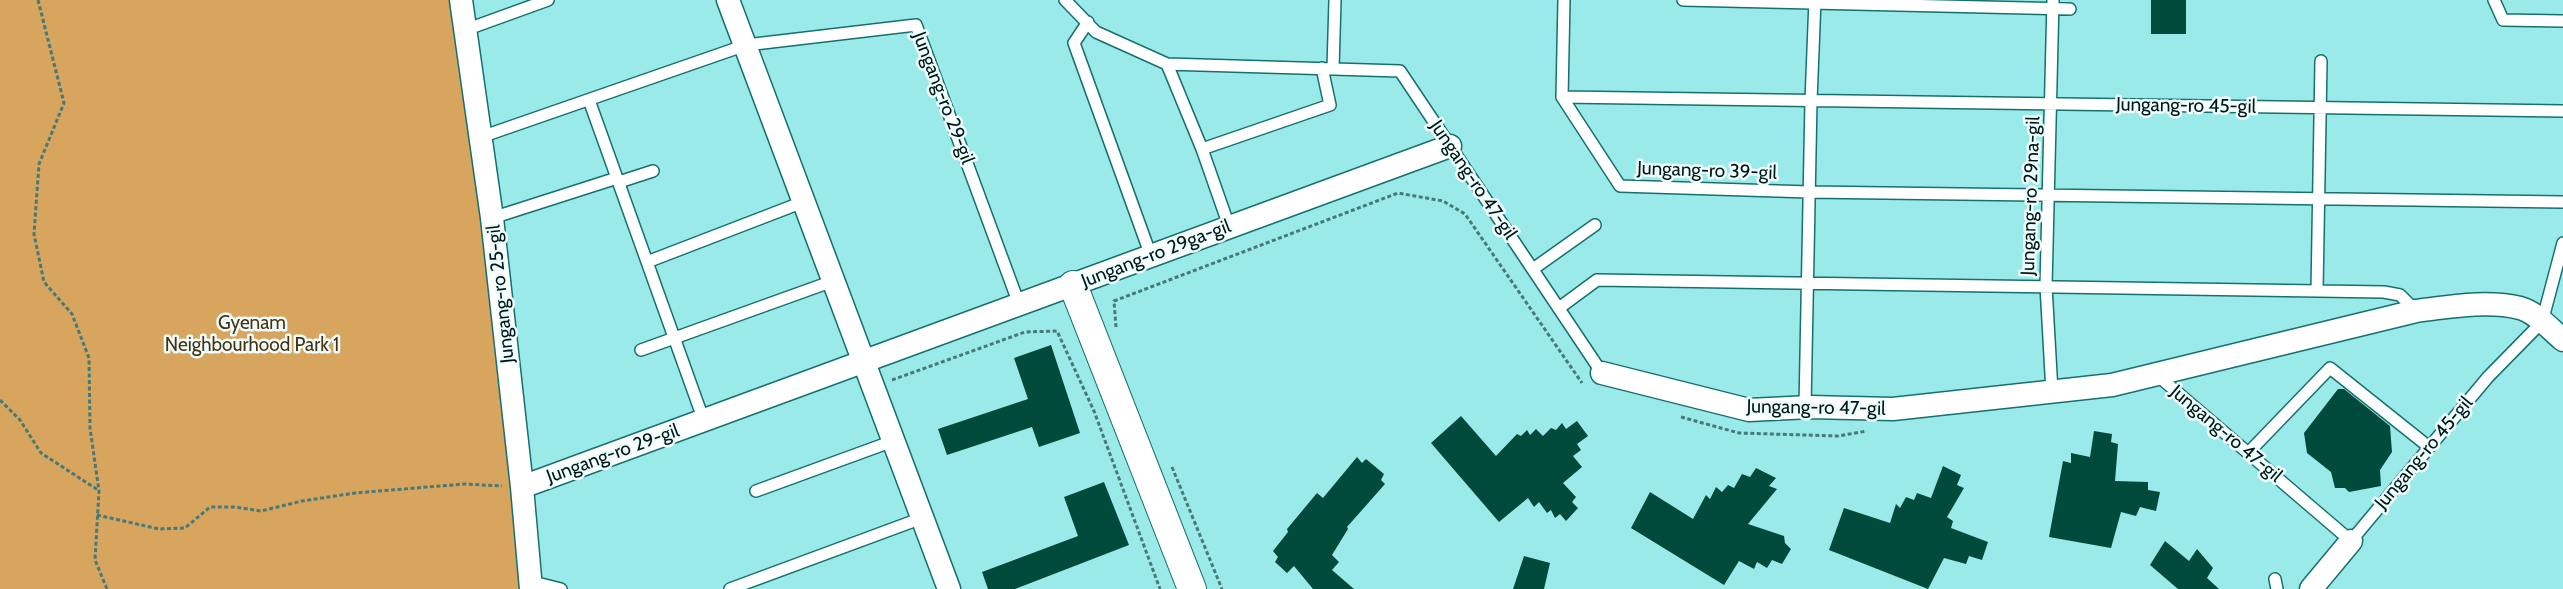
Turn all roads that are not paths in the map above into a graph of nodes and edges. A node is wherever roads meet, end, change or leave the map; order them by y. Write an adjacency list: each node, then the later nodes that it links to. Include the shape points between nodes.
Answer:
1 (461, 0): 14 (street, Jungang-ro 25-gil)
2 (548, 0): 14 (lane)
3 (728, 0): 15 (street)
4 (1066, 0): 12 (lane, Jungang-ro 47-gil)
5 (1335, 0): 18 (lane)
6 (1564, 0): 19 (lane)
7 (1683, 0): 9 (lane)
8 (2494, 0): 13 (lane, via 2503,20)
9 (1815, 1): 10 (lane); 21 (lane)
10 (2053, 4): 11 (lane); 22 (lane, Jungang-ro 29na-gil)
11 (2070, 9)
12 (1088, 22): 17 (lane, Jungang-ro 47-gil, via 1096,32); 39 (lane, via 1074,43)
13 (2563, 22)
14 (465, 30): 25 (street, Jungang-ro 25-gil)
15 (746, 45): 20 (lane, Jungang-ro 29-gil); 33 (street); 47 (lane, Jungang-ro 29-gil, via 916,25)
16 (2321, 61): 23 (lane)
17 (1167, 64): 18 (lane, Jungang-ro 47-gil); 27 (lane)
18 (1328, 69): 26 (lane, Jungang-ro 47-gil, via 1400,71); 27 (lane, via 1330,105)
19 (1562, 97): 21 (lane); 30 (lane, Jungang-ro 39-gil, via 1620,186)
20 (589, 100): 25 (lane, Jungang-ro 29-gil); 29 (lane, Jungang-ro 29-gil)
21 (1811, 101): 22 (lane); 30 (lane)
22 (2051, 104): 23 (lane, Jungang-ro 45-gil); 31 (lane, Jungang-ro 29na-gil)
23 (2320, 108): 24 (lane, Jungang-ro 45-gil); 32 (lane)
24 (2563, 112)
25 (481, 138): 35 (street, Jungang-ro 25-gil)
26 (1450, 146): 37 (street, Jungang-ro 29ga-gil); 41 (lane, Jungang-ro 47-gil)
27 (1202, 149): 37 (lane)
28 (653, 171): 29 (lane)
29 (618, 180): 35 (lane); 40 (lane, Jungang-ro 29-gil)
30 (1809, 192): 31 (lane, Jungang-ro 39-gil); 43 (lane)
31 (2049, 195): 32 (lane); 45 (lane, Jungang-ro 29na-gil)
32 (2318, 199): 34 (lane); 46 (lane)
33 (803, 202): 40 (lane); 42 (street)
34 (2563, 202)
35 (492, 218): 63 (street, Jungang-ro 25-gil)
36 (1595, 225): 41 (lane)
37 (1229, 226): 39 (street, Jungang-ro 29ga-gil)
38 (2563, 243): 50 (lane, Jungang-ro 45-gil)
39 (1151, 256): 44 (street, Jungang-ro 29ga-gil)
40 (647, 262): 51 (lane, Jungang-ro 29-gil)
41 (1533, 269): 48 (lane, Jungang-ro 47-gil)
42 (833, 281): 51 (lane); 54 (street)
43 (1807, 283): 45 (lane); 48 (lane, via 1597,280); 58 (lane)
44 (1073, 285): 47 (street, Jungang-ro 29ga-gil); 71 (street)
45 (2046, 286): 46 (lane); 57 (lane, Jungang-ro 29na-gil)
46 (2317, 292): 49 (lane, via 2400,295)
47 (1019, 304): 54 (street, Jungang-ro 29ga-gil)
48 (1559, 308): 55 (lane, Jungang-ro 47-gil)
49 (2416, 311): 50 (street, via 2476,305 2522,308); 56 (street)
50 (2542, 322): 52 (street); 61 (lane, Jungang-ro 45-gil, via 2488,377)
51 (674, 338): 53 (lane); 59 (lane, Jungang-ro 29-gil)
52 (2563, 340)
53 (641, 350)
54 (863, 363): 59 (street, Jungang-ro 29-gil); 60 (street)
55 (1602, 373): 58 (street, Jungang-ro 47-gil, via 1749,410)
56 (2156, 374): 57 (street, Jungang-ro 47-gil, via 2112,385); 62 (lane, Jungang-ro 47-gil)
57 (2052, 392): 58 (street, Jungang-ro 47-gil, via 1893,409)
58 (1805, 407)
59 (704, 421): 63 (street, Jungang-ro 29-gil)
60 (893, 441): 64 (lane); 65 (street)
61 (2430, 447): 62 (lane, via 2330,368); 66 (lane, Jungang-ro 45-gil)
62 (2249, 452): 66 (lane, Jungang-ro 47-gil)
63 (522, 487): 67 (street, Jungang-ro 25-gil)
64 (756, 491)
65 (922, 518): 69 (lane); 70 (street)
66 (2351, 541): 72 (street, Jungang-ro 45-gil)
67 (530, 585): 68 (lane)
68 (561, 589)
69 (730, 589)
70 (949, 589)
71 (1192, 589)
72 (2311, 589)

